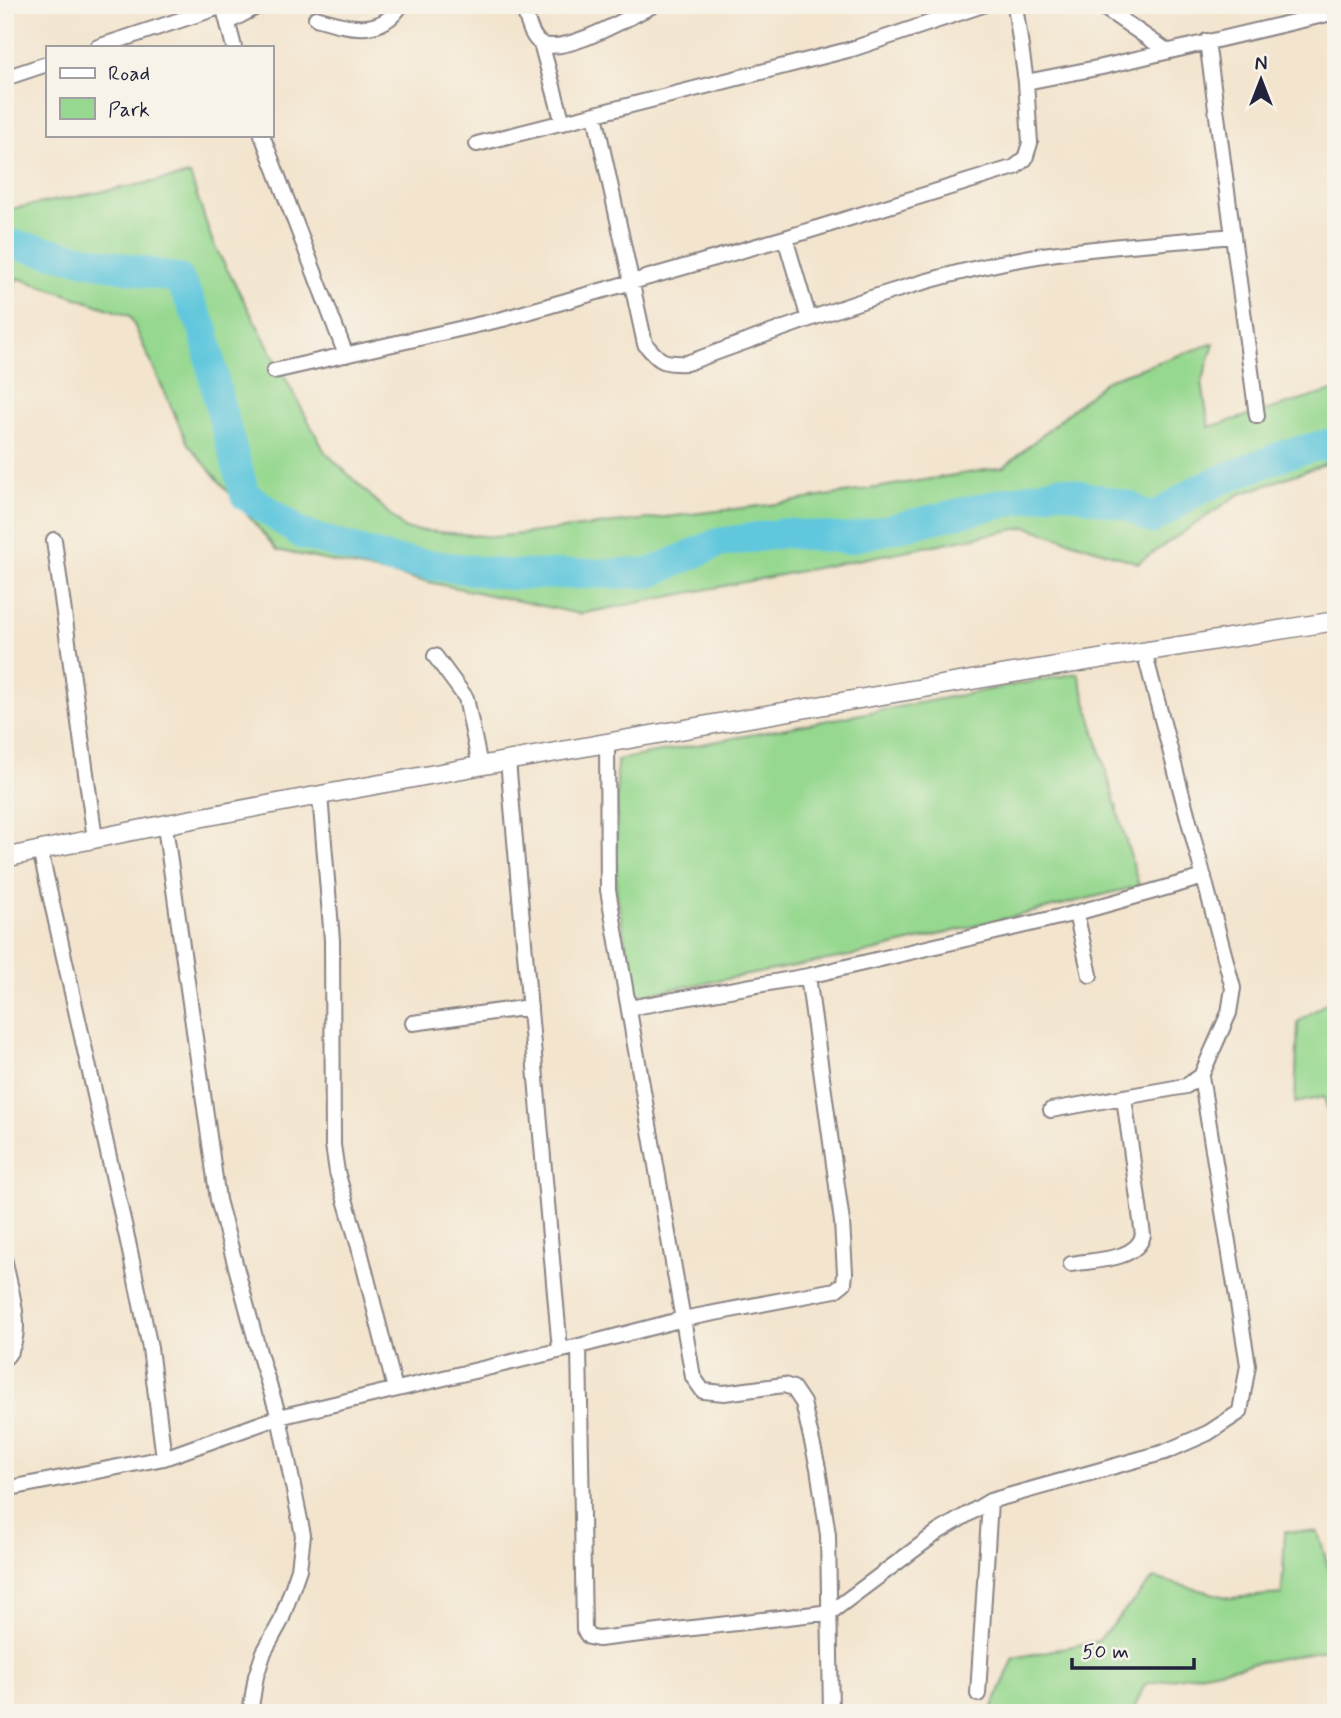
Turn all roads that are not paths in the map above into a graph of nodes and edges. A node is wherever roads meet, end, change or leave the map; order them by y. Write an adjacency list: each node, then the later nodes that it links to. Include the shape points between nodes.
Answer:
1 (260, 5): 11 (street)
2 (401, 5): 10 (street, via 384,24 372,26 347,27)
3 (523, 5): 13 (street, via 533,35)
4 (654, 5): 13 (street, via 567,45)
5 (984, 5): 20 (street, via 852,49)
6 (1015, 5): 19 (street)
7 (1100, 5): 16 (street)
8 (223, 6): 11 (street); 14 (street)
9 (1336, 12): 12 (street)
10 (316, 18)
11 (228, 22): 15 (street)
12 (1207, 41): 16 (street); 24 (street)
13 (541, 43): 21 (street)
14 (101, 46)
15 (234, 46)
16 (1167, 51): 19 (street)
17 (46, 64): 18 (street)
18 (5, 78)
19 (1026, 82): 25 (street, via 1030,143 1025,159 1015,167)
20 (595, 115): 21 (street); 26 (street)
21 (563, 123): 23 (street)
22 (262, 136): 28 (street)
23 (477, 145)
24 (1233, 236): 27 (street, via 1043,255 940,277); 30 (street)
25 (785, 238): 26 (street); 27 (street)
26 (632, 283): 27 (street, via 645,344 668,364 688,363); 28 (street)
27 (809, 319)
28 (346, 355): 29 (street)
29 (274, 371)
30 (1257, 416)
31 (54, 540): 40 (street)
32 (1336, 621): 33 (street)
33 (1144, 651): 35 (street); 43 (street)
34 (435, 656): 37 (street, via 466,698)
35 (607, 743): 36 (street); 48 (street, via 608,890)
36 (508, 761): 37 (street); 47 (street)
37 (480, 766): 38 (street)
38 (320, 795): 39 (street); 59 (street, via 332,940 333,1145)
39 (165, 826): 40 (street); 60 (street, via 218,1200)
40 (94, 839): 41 (street)
41 (40, 850): 42 (street); 61 (street, via 150,1348)
42 (5, 858)
43 (1204, 877): 44 (street); 50 (street, via 1233,988 1229,1013)
44 (1076, 913): 45 (street); 46 (street)
45 (1090, 975)
46 (808, 976): 48 (street); 55 (street, via 842,1223 844,1283 835,1290)
47 (530, 1007): 49 (street); 57 (street)
48 (629, 1008): 55 (street)
49 (413, 1023)
50 (1201, 1076): 51 (street, via 1186,1086); 63 (street, via 1248,1365 1240,1412 1165,1452)
51 (1124, 1097): 52 (street); 54 (street, via 1143,1235 1135,1249)
52 (1051, 1111)
53 (5, 1262): 58 (street, via 16,1326 15,1344)
54 (1071, 1264)
55 (683, 1318): 56 (street); 64 (street, via 693,1377 704,1391 784,1385 793,1388 803,1404 828,1535)
56 (579, 1346): 57 (street); 64 (street, via 583,1610 589,1637)
57 (560, 1350): 59 (street)
58 (5, 1358)
59 (395, 1389): 60 (street)
60 (279, 1417): 61 (street); 66 (street, via 303,1535 299,1569 281,1621 264,1652)
61 (164, 1458): 62 (street)
62 (5, 1489)
63 (990, 1501): 64 (street, via 938,1532); 65 (street)
64 (831, 1612): 67 (street)
65 (978, 1694)
66 (250, 1713)
67 (831, 1713)

